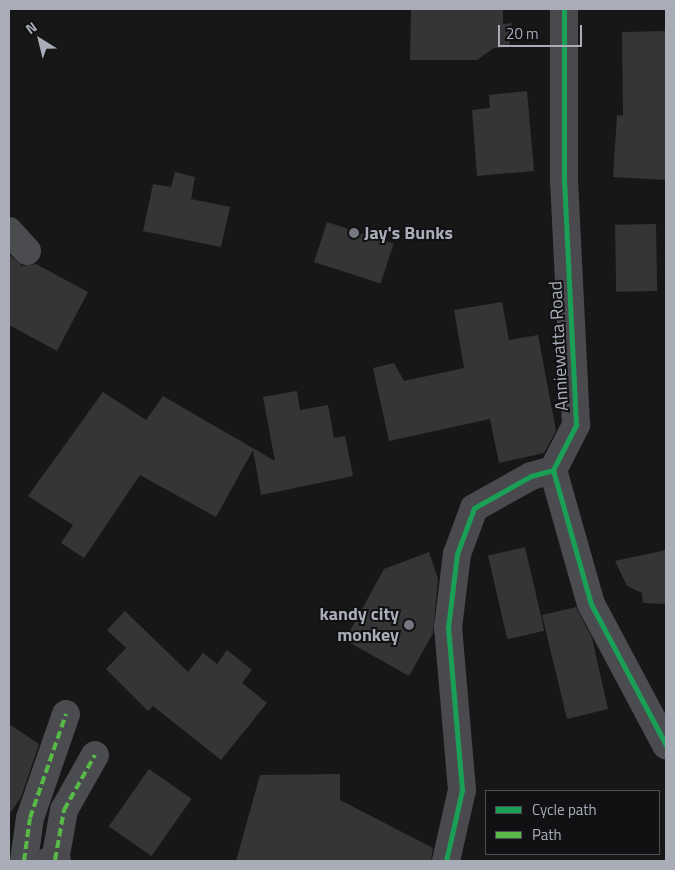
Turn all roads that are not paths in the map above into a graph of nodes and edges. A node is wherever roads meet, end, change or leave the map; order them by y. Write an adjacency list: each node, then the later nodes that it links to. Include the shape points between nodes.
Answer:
1 (564, 9): 4 (street, Anniewatta Road, via 564,177 576,425)
2 (9, 231): 3 (street)
3 (27, 251)
4 (553, 470): 6 (street, via 591,604); 10 (street, via 531,476 474,508 457,554 448,628 462,790)
5 (66, 714): 8 (street, via 30,818)
6 (666, 745)
7 (95, 755): 9 (street, via 64,810)
8 (24, 861)
9 (53, 861)
10 (446, 861)

